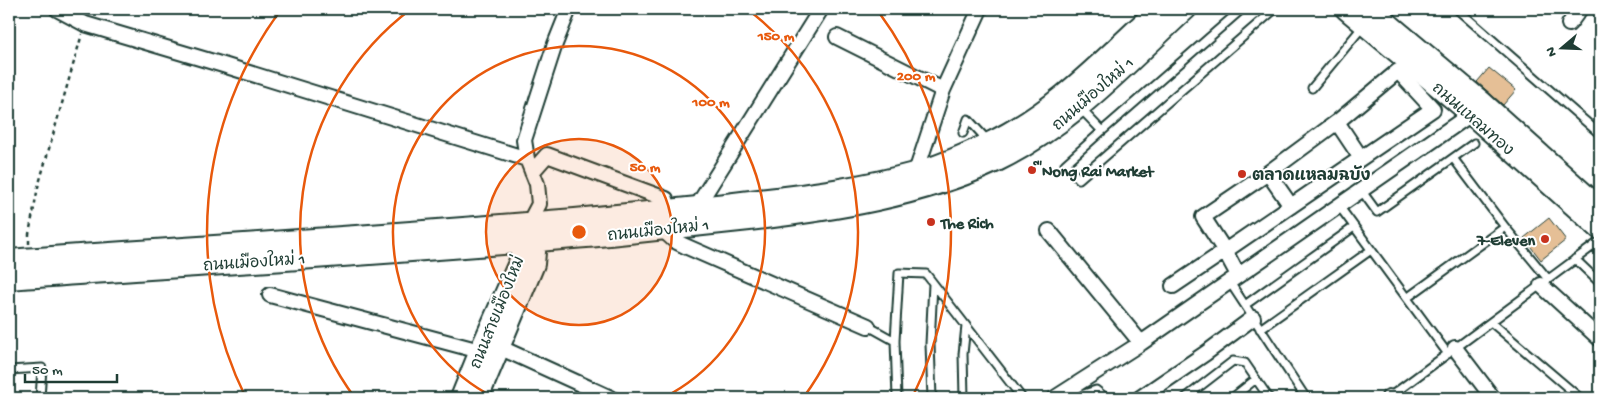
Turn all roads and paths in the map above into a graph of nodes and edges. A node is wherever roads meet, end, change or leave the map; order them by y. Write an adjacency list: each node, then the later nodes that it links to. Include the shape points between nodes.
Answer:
1 (57, 9): 13 (street)
2 (569, 9): 28 (street, via 524,140)
3 (821, 9): 34 (street)
4 (980, 9): 17 (street)
5 (1158, 9): 24 (street, ถนนเมืองใหม่ 1, via 1068,92 1029,121)
6 (1186, 9): 18 (street, ถนนเมืองใหม่ 1)
7 (1242, 9): 21 (lane)
8 (1275, 9): 21 (lane, via 1078,179 1065,164)
9 (1346, 9): 12 (street, ถนนแหลมทอง)
10 (1457, 9): 23 (lane)
11 (1580, 9): 14 (street)
12 (1367, 17): 16 (lane); 19 (street, ถนนแหลมทอง)
13 (85, 24): 28 (street, via 220,64); 46 (path, via 38,187 29,234)
14 (1569, 24)
15 (837, 38): 17 (street)
16 (1312, 88)
17 (943, 90): 29 (street)
18 (1080, 107): 21 (lane); 39 (street, ถนนเมืองใหม่ 1, via 1031,142 950,181 820,212)
19 (1477, 108): 31 (street); 35 (street, ถนนแหลมทอง); 40 (street, ถนนแหลมทอง)
20 (1337, 122): 26 (street); 26 (street, via 1398,72 1433,109); 30 (street)
21 (1102, 131)
22 (963, 133): 24 (lane, via 968,119)
23 (1600, 134)
24 (990, 143): 29 (street, ถนนเมืองใหม่ 1)
25 (1474, 143): 27 (lane)
26 (1362, 158): 32 (street)
27 (1453, 158): 31 (lane, via 1377,212); 38 (lane)
28 (530, 166): 36 (street, via 547,155 666,199); 41 (street, via 537,184 539,204)
29 (916, 172): 34 (street, ถนนเมืองใหม่ 1, via 816,193)
30 (1268, 173): 32 (street); 45 (street, via 1203,217)
31 (1361, 190): 33 (street)
32 (1291, 206): 45 (street)
33 (1339, 206): 37 (lane); 49 (street)
34 (696, 208): 36 (street, ถนนเมืองใหม่ 1)
35 (1600, 208)
36 (669, 210): 41 (street, ถนนเมืองใหม่ 1)
37 (1354, 227): 44 (lane); 56 (lane)
38 (1505, 227): 50 (lane); 55 (lane)
39 (662, 229): 41 (street, ถนนเมืองใหม่ 1); 59 (street, via 685,246)
40 (1600, 229)
41 (529, 230): 46 (street, ถนนเมืองใหม่ 1); 48 (street, ถนนเมืองใหม่ 1); 64 (street, ถนนสายเมืองใหม่, via 534,264)
42 (1049, 231): 63 (street)
43 (1600, 241): 47 (lane)
44 (1371, 250): 55 (lane); 58 (lane)
45 (1225, 251): 49 (street); 53 (street)
46 (29, 258): 48 (street, ถนนเมืองใหม่ 1)
47 (1575, 259): 50 (lane); 51 (lane)
48 (9, 274)
49 (1234, 278): 56 (lane); 63 (street)
50 (1544, 282): 57 (lane); 61 (street)
51 (1600, 283)
52 (933, 284): 60 (lane); 62 (lane, via 926,274 899,273); 73 (lane)
53 (1173, 286)
54 (270, 295): 64 (street)
55 (1407, 298): 65 (lane)
56 (1245, 305): 58 (lane)
57 (1491, 322): 65 (lane); 86 (lane)
58 (1256, 323): 79 (street); 83 (lane)
59 (868, 326): 62 (lane)
60 (966, 326): 74 (lane); 75 (lane)
61 (1600, 339)
62 (895, 341): 72 (lane)
63 (1141, 342): 76 (street)
64 (490, 349): 69 (street, ถนนสายเมืองใหม่); 70 (street, ถนนสายเมืองใหม่); 71 (street)
65 (1451, 351): 84 (lane); 85 (street)
66 (9, 370): 68 (lane, via 42,368)
67 (1256, 379): 80 (lane, via 1245,363 1233,361); 81 (lane); 82 (lane)
68 (40, 398)
69 (461, 398)
70 (478, 398)
71 (611, 398)
72 (897, 398)
73 (932, 398)
74 (964, 398)
75 (1022, 398)
76 (1055, 398)
77 (1072, 398): 78 (lane, via 1096,390)
78 (1106, 398)
79 (1140, 398)
80 (1185, 398)
81 (1232, 398)
82 (1269, 398)
83 (1306, 398)
84 (1389, 398)
85 (1493, 398)
86 (1580, 398)

